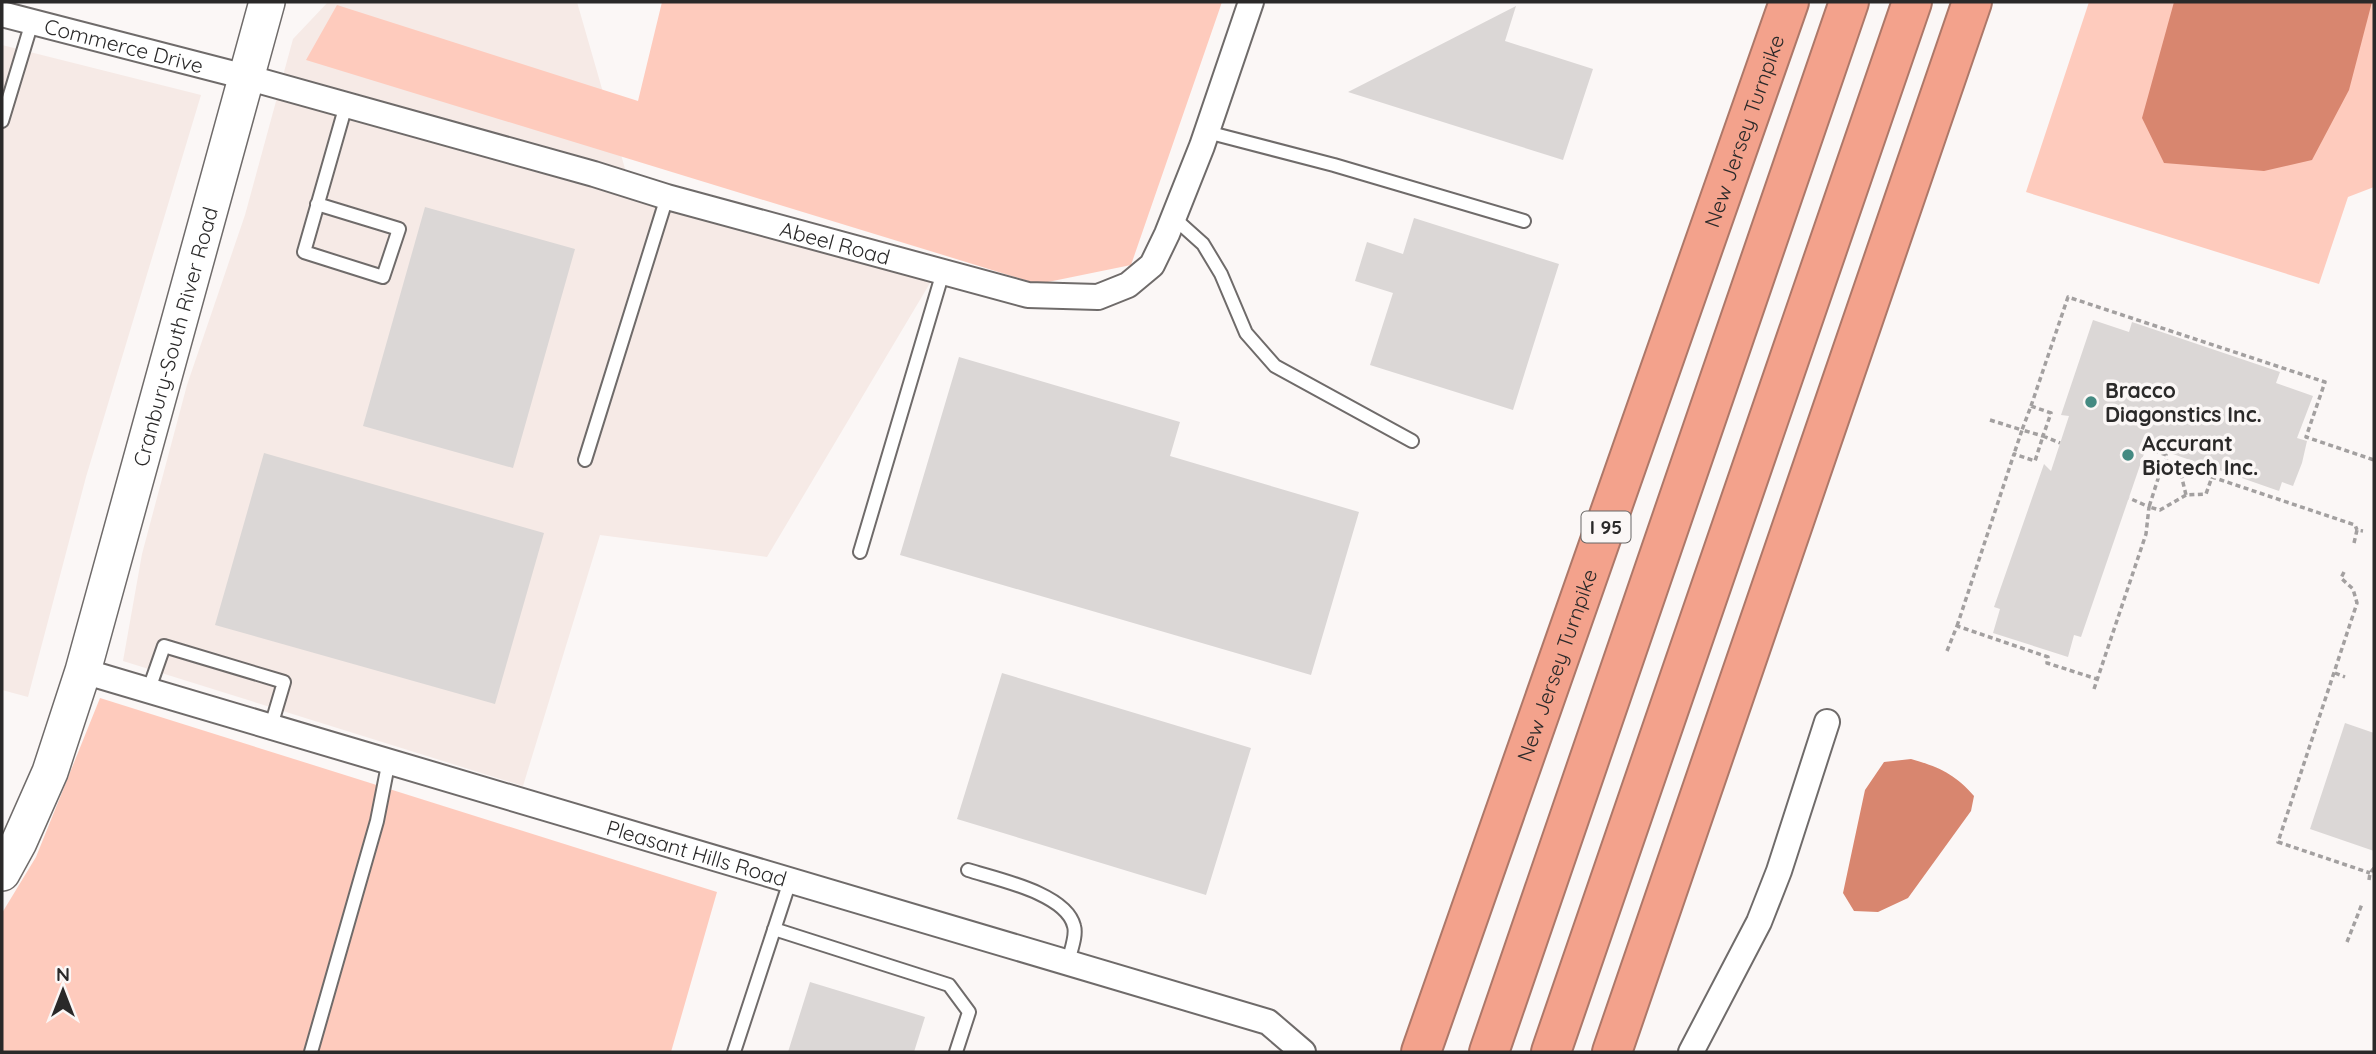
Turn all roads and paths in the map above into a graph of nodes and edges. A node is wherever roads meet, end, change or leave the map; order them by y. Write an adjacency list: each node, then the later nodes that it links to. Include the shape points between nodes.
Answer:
1 (267, 2): 9 (main road, Cranbury-South River Road)
2 (1251, 2): 12 (street, Abeel Road)
3 (1789, 2): 64 (highway, New Jersey Turnpike / I 95)
4 (1849, 2): 65 (highway, I 95)
5 (1912, 2): 66 (highway)
6 (1972, 2): 67 (highway)
7 (2, 14): 8 (street, Commerce Drive)
8 (32, 22): 9 (street, Commerce Drive); 11 (lane)
9 (246, 77): 10 (street, Abeel Road); 41 (main road, Cranbury-South River Road)
10 (346, 105): 13 (street, Abeel Road); 14 (lane)
11 (2, 121)
12 (1207, 132): 15 (street, Abeel Road); 16 (lane)
13 (667, 197): 17 (street, Abeel Road); 26 (lane)
14 (317, 204): 14 (lane, via 304,252 383,276 400,229)
15 (1174, 218): 17 (street, Abeel Road, via 1152,265 1128,285 1098,297 1028,295); 22 (lane, via 1203,244 1245,333 1275,366)
16 (1524, 220)
17 (943, 272): 37 (lane)
18 (2031, 406): 20 (path); 21 (path, via 2051,413); 28 (path, via 2068,297 2325,382 2306,437)
19 (1990, 420): 20 (path)
20 (2022, 430): 21 (path); 25 (path)
21 (2043, 436): 23 (path); 25 (path, via 2035,461)
22 (1412, 441)
23 (2060, 443)
24 (2146, 447): 27 (path, via 2166,455)
25 (2014, 454): 39 (path)
26 (585, 460)
27 (2164, 460): 29 (path); 33 (path)
28 (2374, 460)
29 (2179, 466): 30 (path); 31 (path)
30 (2212, 477): 31 (path, via 2206,494); 34 (path, via 2355,525)
31 (2186, 495): 33 (path, via 2160,510)
32 (2129, 498): 33 (path)
33 (2148, 507): 44 (path, via 2140,558)
34 (2357, 530): 35 (path); 36 (path)
35 (2363, 531)
36 (2354, 543)
37 (860, 552)
38 (2344, 572): 42 (path, via 2341,578 2353,589 2357,603)
39 (1957, 626): 40 (path); 44 (path)
40 (1947, 651)
41 (83, 671): 45 (street, Pleasant Hills Road); 52 (main road, Cranbury-South River Road, via 50,772)
42 (2335, 673): 43 (path); 53 (path, via 2278,842)
43 (2345, 677)
44 (2097, 679): 46 (path)
45 (149, 689): 48 (street, Pleasant Hills Road); 48 (lane, via 164,646 284,682)
46 (2094, 689)
47 (1827, 722): 68 (street, via 1759,922)
48 (271, 726): 49 (street, Pleasant Hills Road)
49 (389, 760): 55 (street, Pleasant Hills Road); 60 (lane, via 377,821)
50 (2374, 868): 53 (path)
51 (968, 870): 59 (lane, via 1047,896 1068,911 1075,928)
52 (2, 873)
53 (2370, 873): 54 (path)
54 (2369, 880)
55 (790, 881): 57 (lane); 59 (street, Pleasant Hills Road)
56 (2362, 904): 58 (path)
57 (774, 929): 61 (lane); 62 (lane, via 949,985 969,1012)
58 (2347, 942)
59 (1068, 963): 63 (street, Pleasant Hills Road, via 1268,1022)
60 (311, 1052)
61 (734, 1052)
62 (956, 1052)
63 (1303, 1052)
64 (1421, 1052)
65 (1489, 1052)
66 (1552, 1052)
67 (1612, 1052)
68 (1691, 1052)

